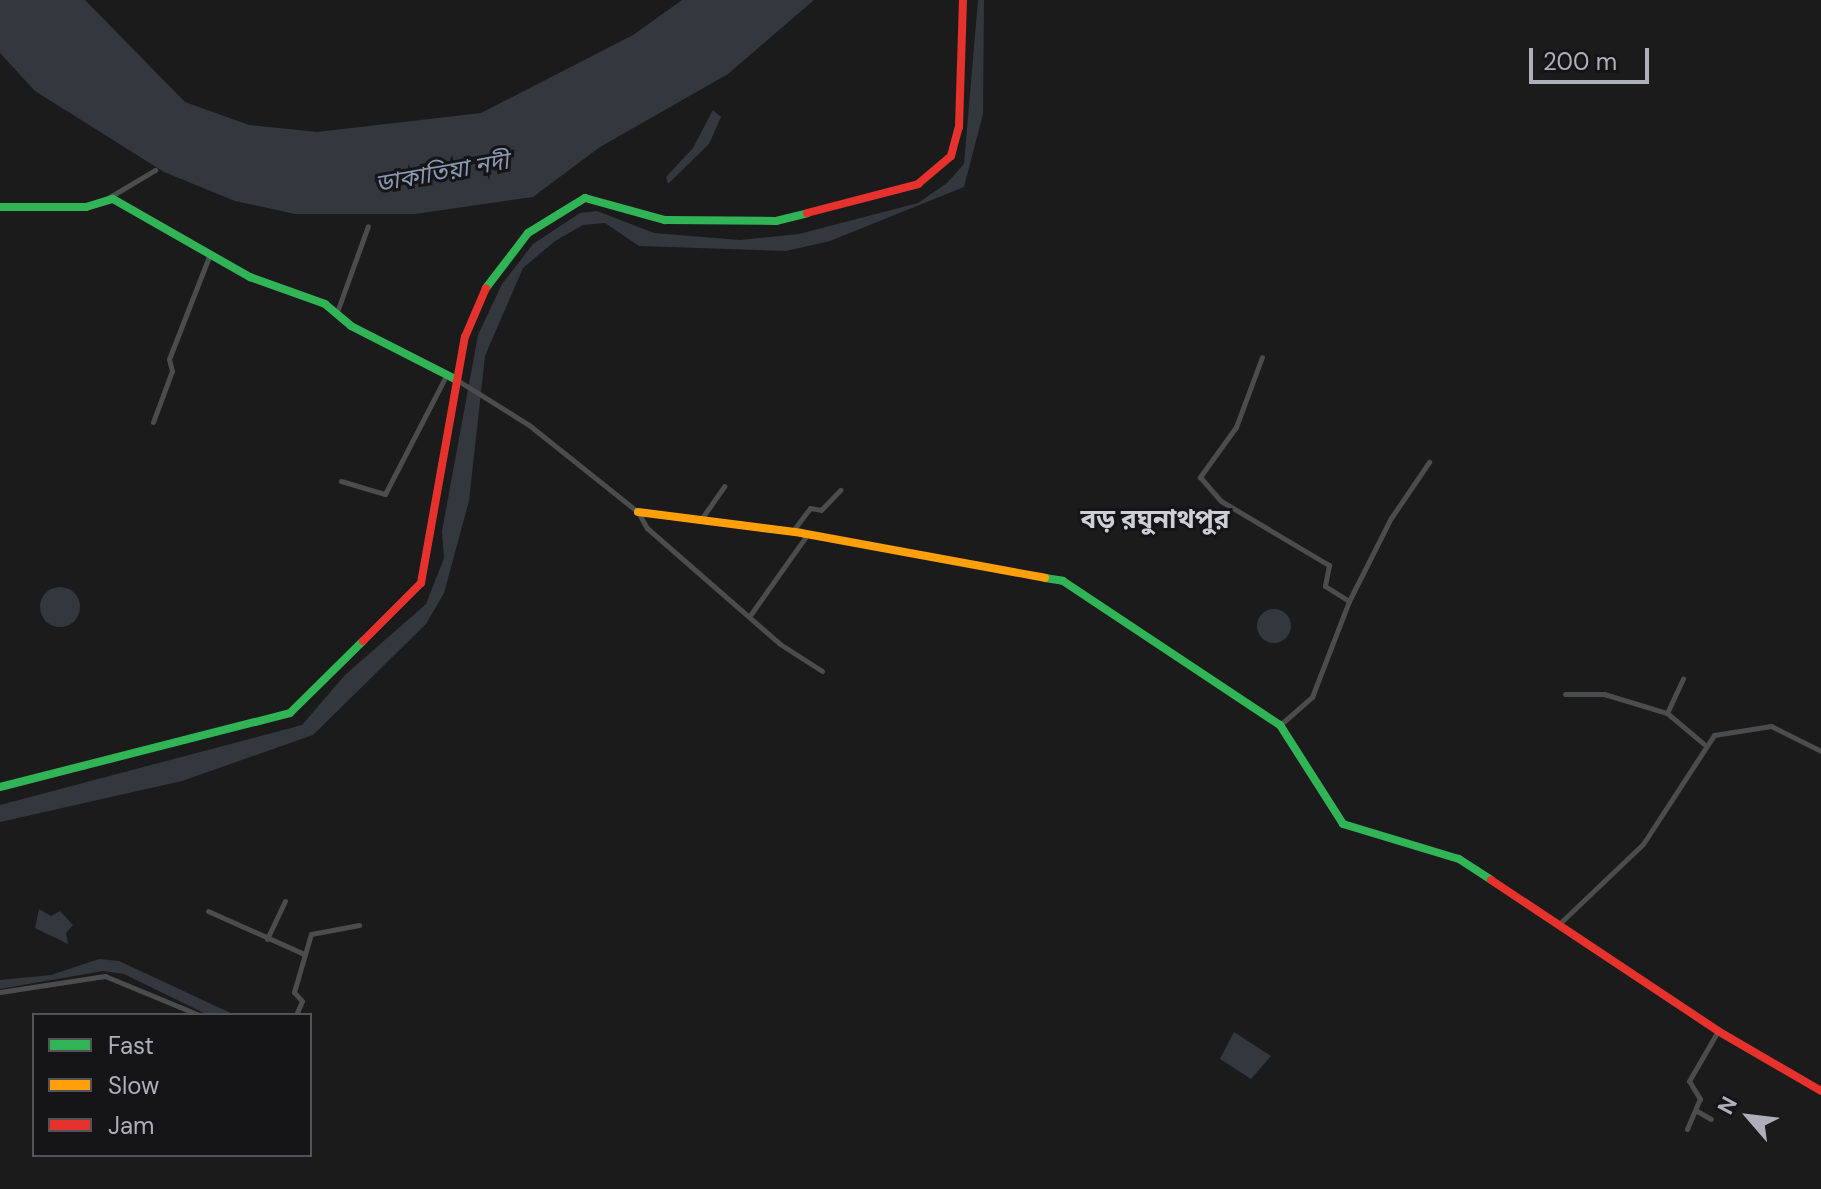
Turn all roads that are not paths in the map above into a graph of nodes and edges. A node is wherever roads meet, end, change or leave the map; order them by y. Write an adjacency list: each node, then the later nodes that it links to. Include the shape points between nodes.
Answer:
1 (963, 0): 9 (street, via 959,127 951,156 935,173 893,192 776,221 665,220 606,199 571,203 528,233 493,277)
2 (155, 170): 3 (street)
3 (107, 199): 4 (street, via 86,207); 6 (street)
4 (0, 207)
5 (368, 226): 7 (street)
6 (210, 253): 7 (street, via 250,277); 10 (street, via 169,359 172,371)
7 (337, 312): 9 (street, via 351,326)
8 (1262, 357): 19 (street, via 1236,427 1201,470 1203,488 1325,561 1331,569 1325,586)
9 (451, 377): 12 (street, via 385,494); 15 (street, via 529,425); 28 (street, via 425,575 405,606 361,638 290,713)
10 (153, 422)
11 (1429, 462): 19 (street, via 1391,518)
12 (341, 481)
13 (724, 486): 16 (street)
14 (840, 490): 17 (street, via 821,510 810,508)
15 (638, 512): 16 (street); 20 (street, via 647,528)
16 (702, 518): 17 (street)
17 (792, 532): 18 (street)
18 (807, 535): 20 (street); 25 (street, via 1063,581)
19 (1349, 601): 25 (street, via 1312,697)
20 (751, 614): 21 (street)
21 (822, 671)
22 (1683, 679): 24 (street)
23 (1565, 694): 24 (street, via 1604,694)
24 (1667, 713): 26 (street)
25 (1280, 725): 32 (street, via 1343,824 1459,859)
26 (1704, 744): 27 (street, via 1714,735 1771,726); 32 (street, via 1643,844)
27 (1821, 751)
28 (0, 787)
29 (285, 901): 33 (street)
30 (208, 911): 33 (street)
31 (359, 925): 34 (street, via 311,934)
32 (1558, 925): 38 (street)
33 (267, 939): 34 (street)
34 (304, 954): 37 (street, via 294,992 302,1001)
35 (0, 992): 36 (street, via 105,976)
36 (194, 1013)
37 (297, 1013)
38 (1718, 1031): 39 (street); 40 (street, via 1689,1081 1700,1099)
39 (1821, 1091)
40 (1697, 1111): 41 (street); 42 (street)
41 (1711, 1119)
42 (1687, 1129)

